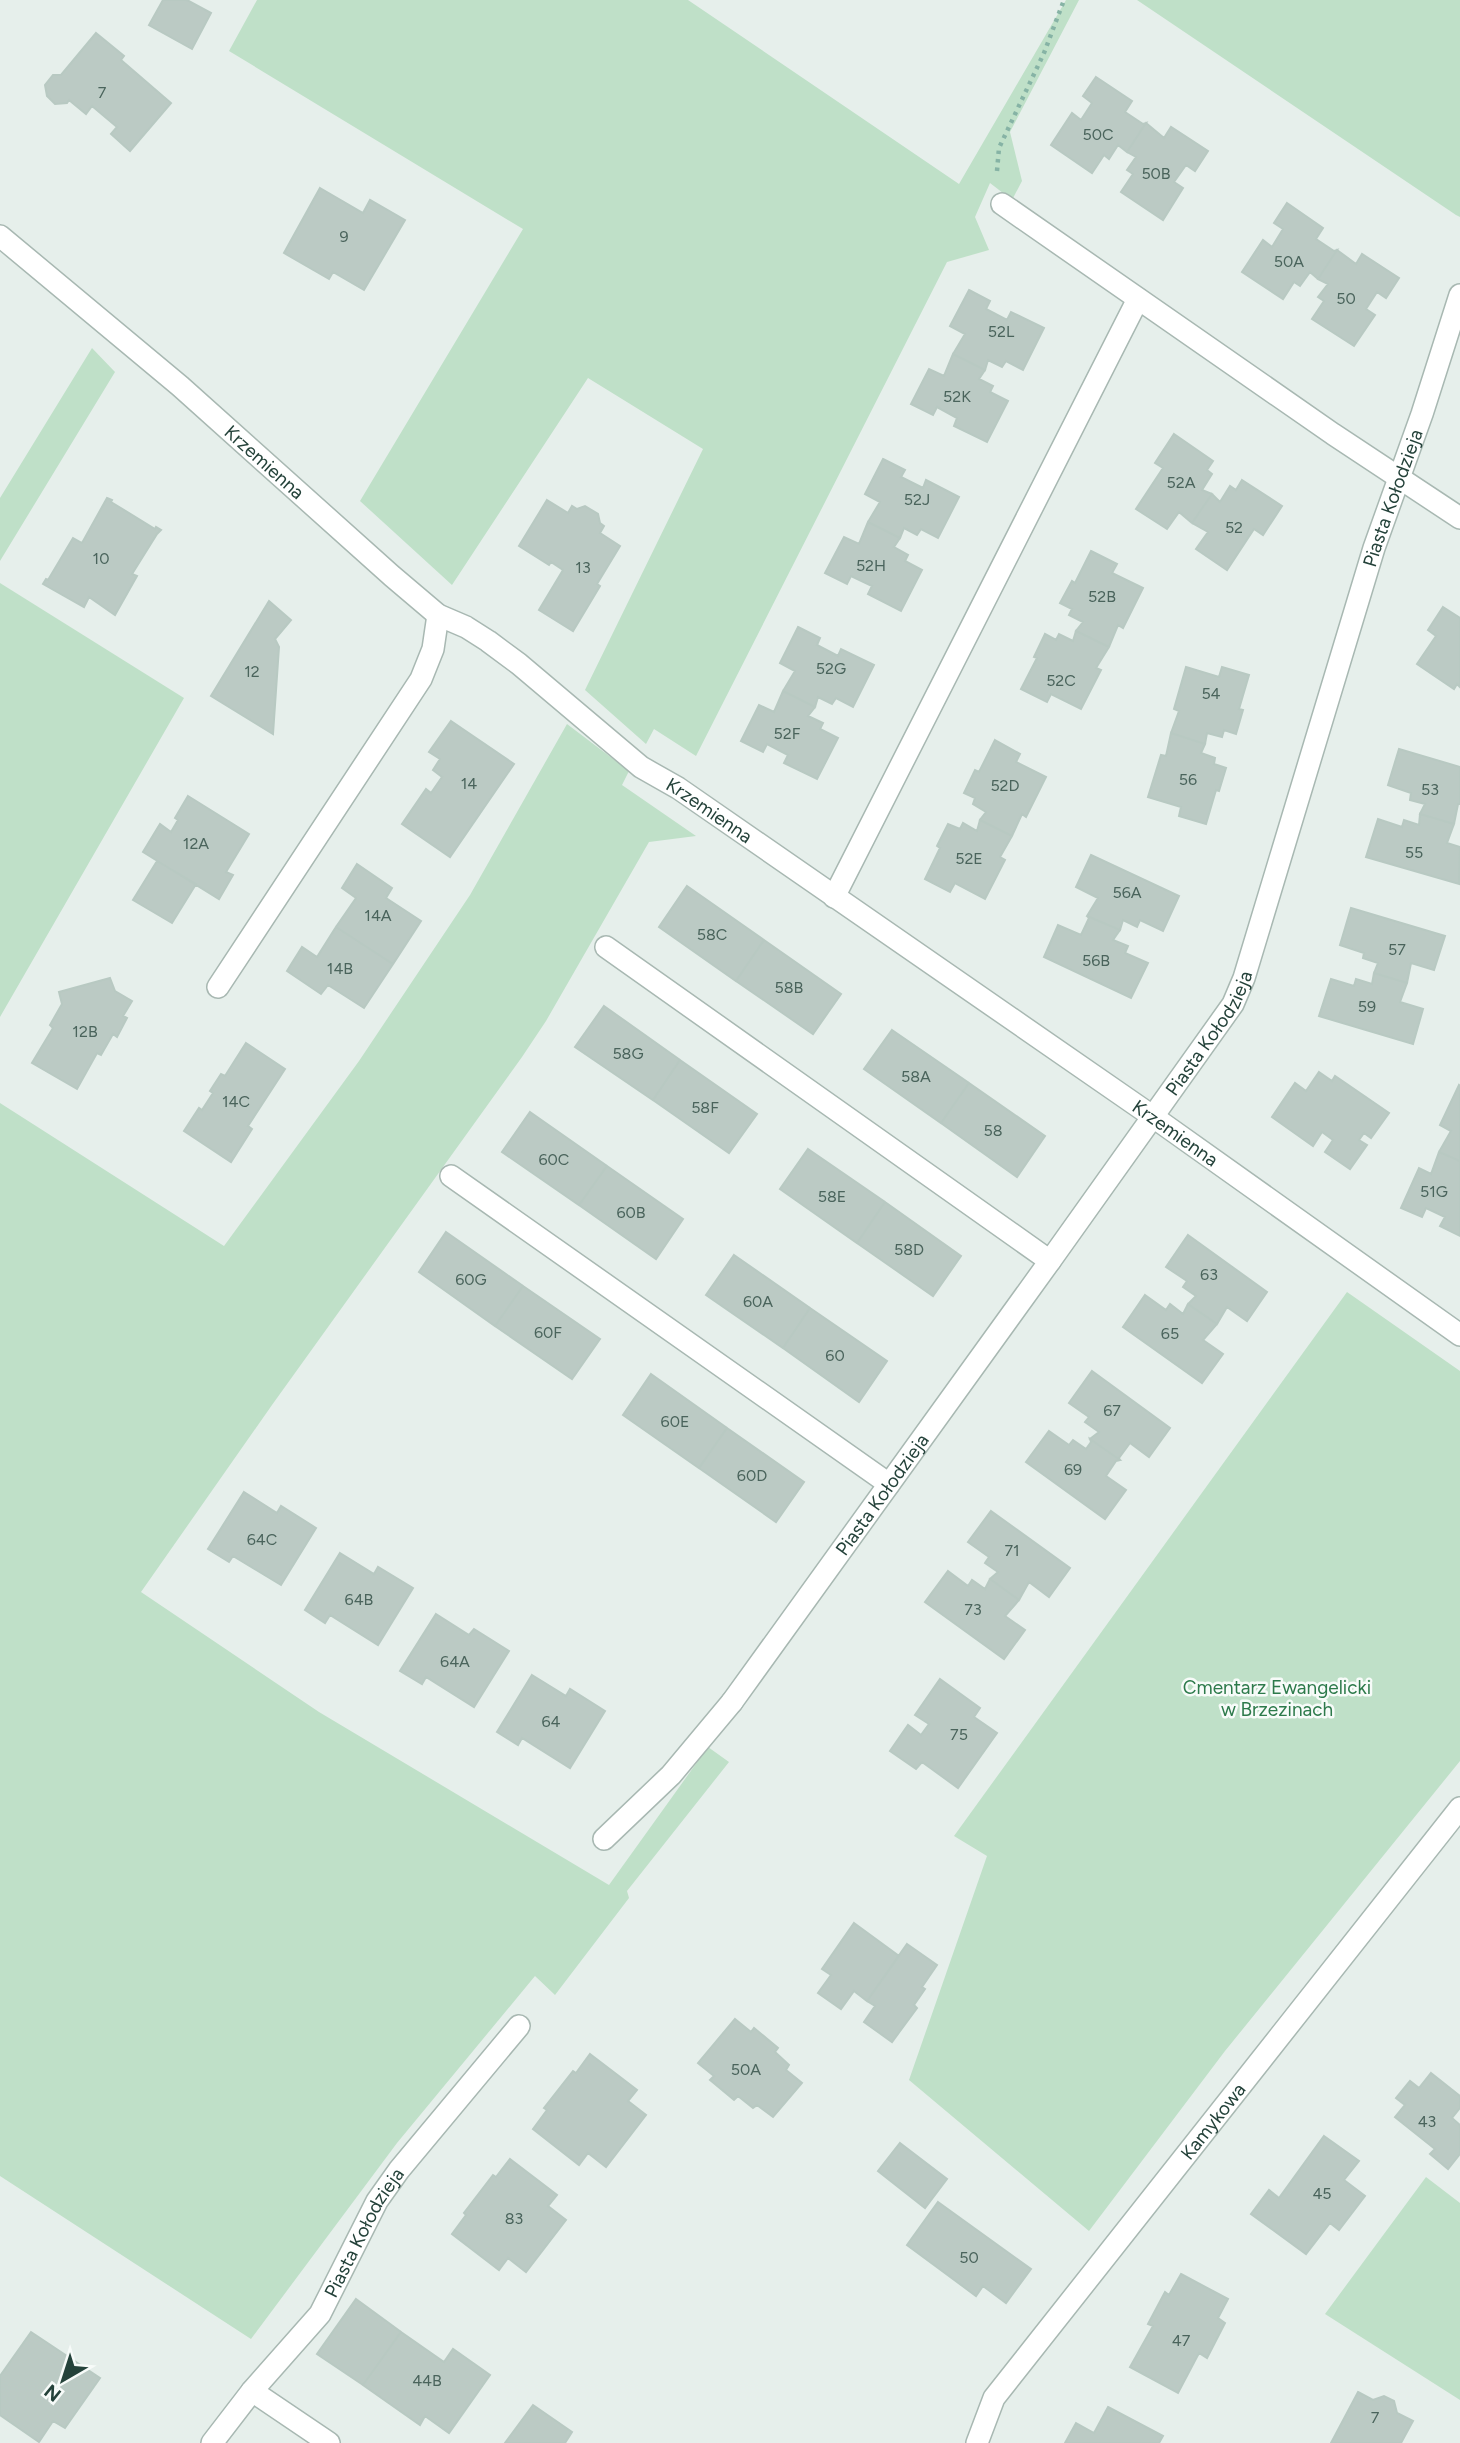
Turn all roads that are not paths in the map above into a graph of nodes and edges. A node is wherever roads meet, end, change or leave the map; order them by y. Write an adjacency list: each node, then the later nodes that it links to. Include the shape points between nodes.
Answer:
1 (1002, 204): 4 (street)
2 (0, 236): 7 (street, Krzemienna, via 180,386)
3 (1460, 295): 5 (street, Piasta Kołodzieja)
4 (1138, 299): 5 (street); 8 (street)
5 (1399, 478): 6 (street); 11 (street, Piasta Kołodzieja, via 1244,978 1233,1004)
6 (1460, 518)
7 (438, 615): 8 (street, Krzemienna, via 488,641 641,767); 10 (street, via 433,649 421,679)
8 (834, 897): 11 (street, Krzemienna)
9 (606, 947): 13 (street)
10 (218, 987)
11 (1152, 1116): 13 (street, Piasta Kołodzieja); 14 (street, Krzemienna)
12 (452, 1176): 15 (street)
13 (1050, 1261): 15 (street, Piasta Kołodzieja)
14 (1460, 1335)
15 (889, 1484): 17 (street, Piasta Kołodzieja, via 732,1702 671,1775)
16 (1460, 1808): 22 (street, Kamykowa, via 994,2398)
17 (604, 1839)
18 (519, 2026): 19 (street, Piasta Kołodzieja, via 399,2170 377,2201 320,2314)
19 (252, 2391): 20 (street, Piasta Kołodzieja); 21 (street)
20 (212, 2443)
21 (329, 2443)
22 (976, 2443)

